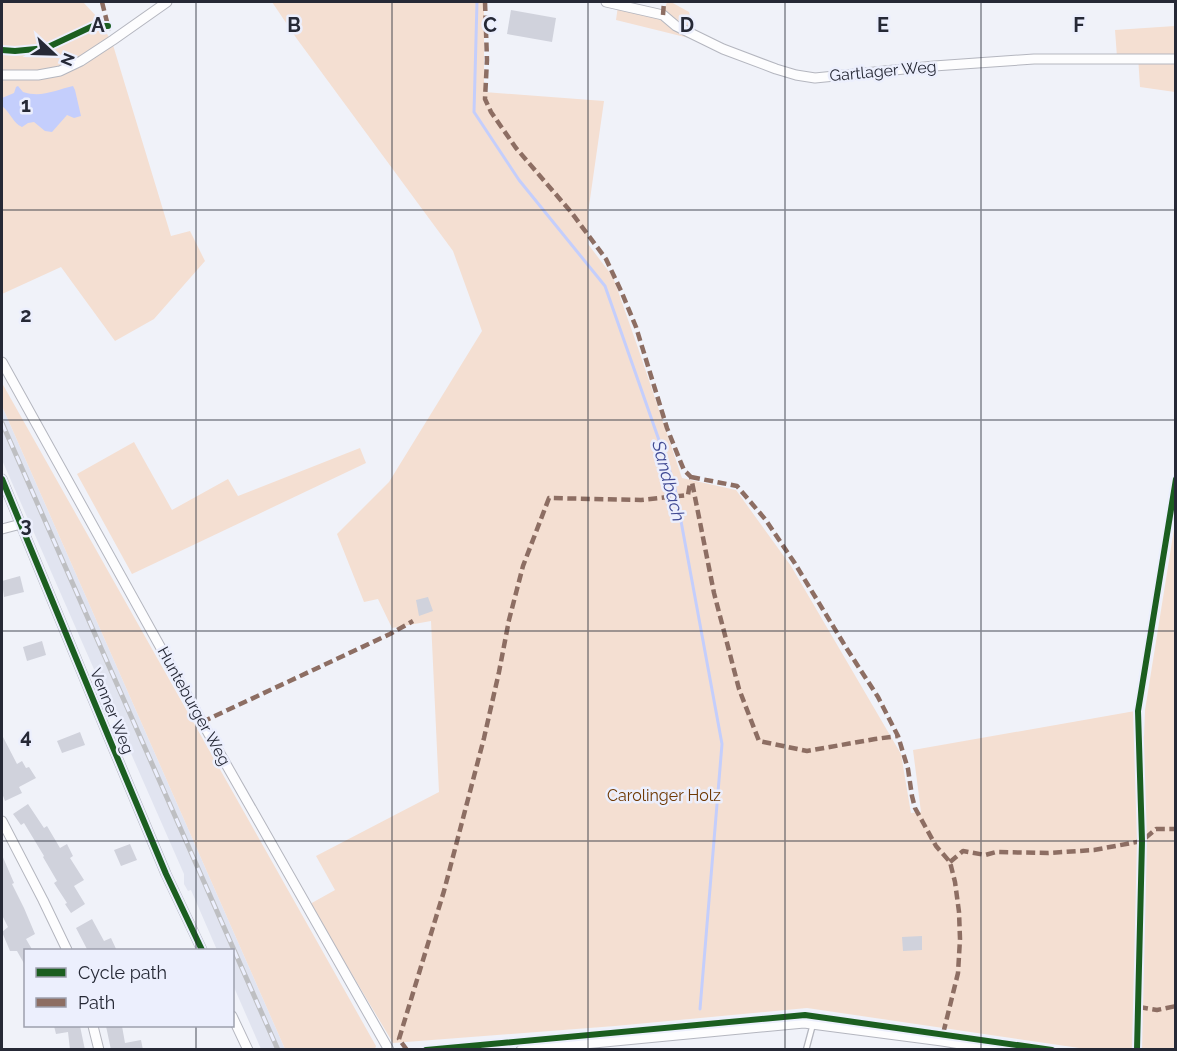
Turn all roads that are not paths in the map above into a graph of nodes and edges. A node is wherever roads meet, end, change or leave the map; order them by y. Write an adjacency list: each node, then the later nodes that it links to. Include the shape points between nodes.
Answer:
1 (167, 2): 4 (street, via 60,71)
2 (606, 2): 3 (street, Gartlager Weg, via 663,15 676,26 723,49 776,69 815,78 1034,59)
3 (1176, 59)
4 (2, 75)
5 (2, 362): 17 (street, Hunteburger Weg)
6 (2, 479): 7 (street, Venner Weg)
7 (21, 524): 8 (street); 11 (street, Venner Weg, via 108,738)
8 (2, 529)
9 (2, 821): 10 (street)
10 (66, 949)
11 (201, 949)
12 (234, 1020): 16 (street)
13 (813, 1024): 18 (street); 19 (lane); 20 (street)
14 (93, 1027): 15 (street)
15 (99, 1050)
16 (248, 1050)
17 (389, 1050)
18 (521, 1050)
19 (806, 1050)
20 (997, 1050)

